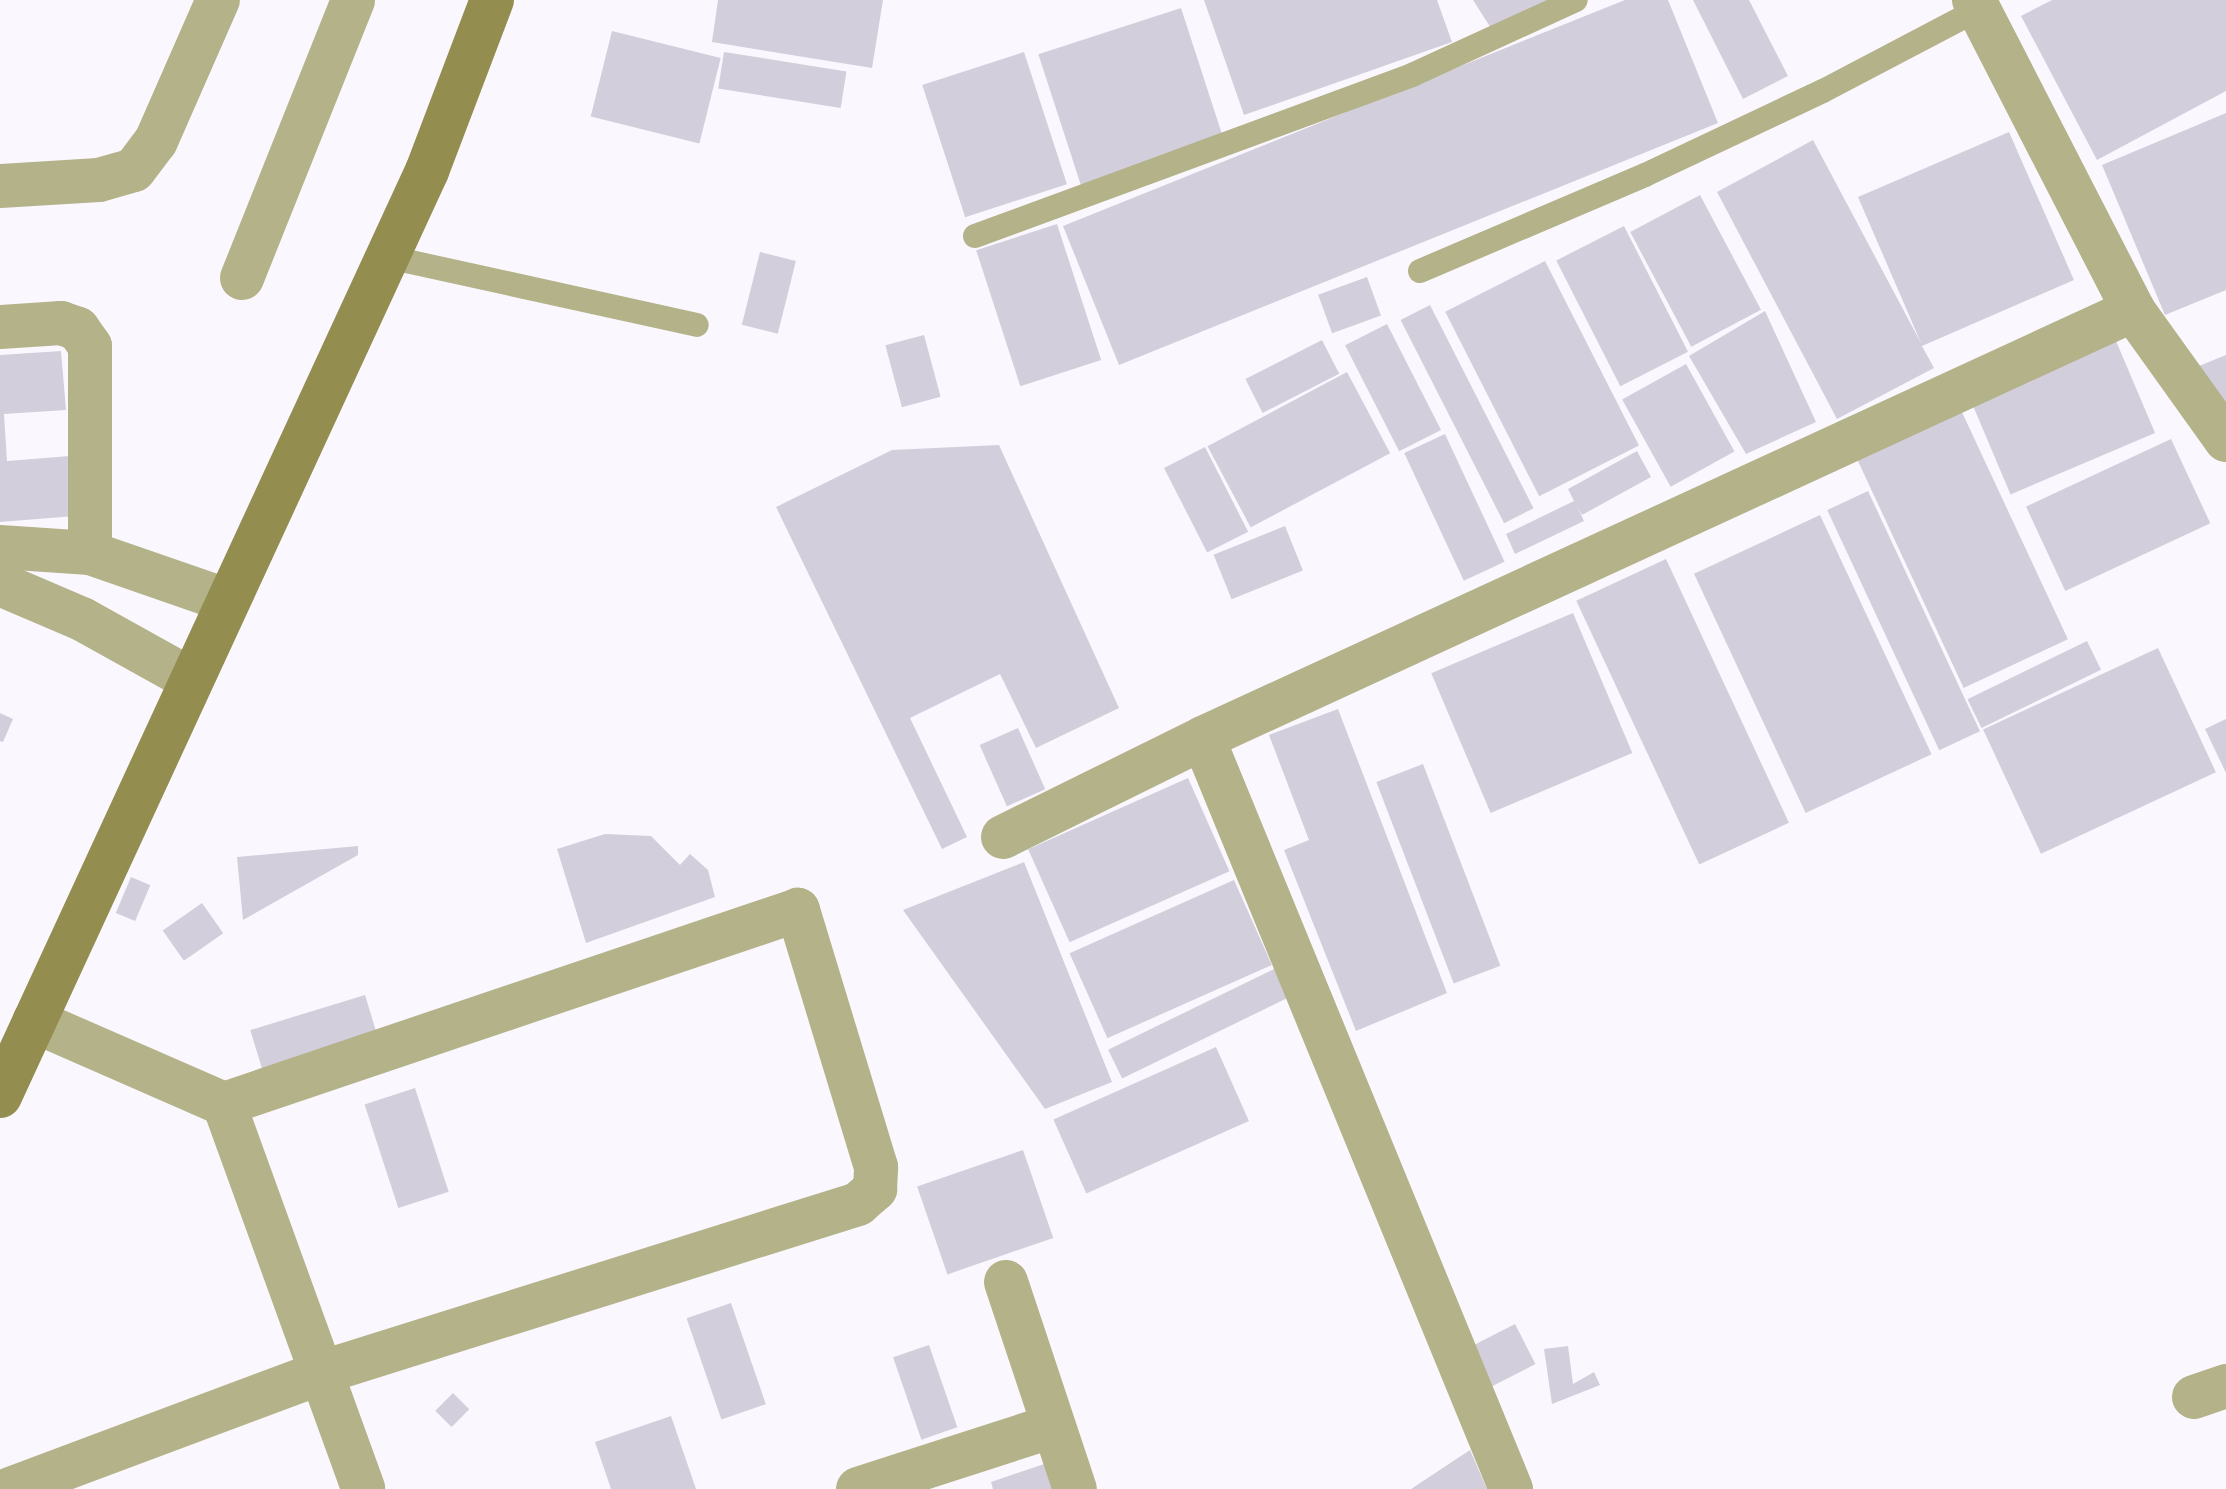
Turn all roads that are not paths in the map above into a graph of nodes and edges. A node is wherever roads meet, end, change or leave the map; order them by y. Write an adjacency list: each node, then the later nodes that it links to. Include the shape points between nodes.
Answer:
1 (218, 0): 6 (street, via 156,141 134,170 99,180)
2 (353, 0): 10 (street)
3 (492, 0): 8 (main road)
4 (1576, 0): 7 (lane, via 1412,75)
5 (1977, 5): 9 (lane, via 1823,91 1645,175); 11 (street)
6 (0, 186)
7 (975, 236)
8 (388, 257): 12 (lane); 18 (main road)
9 (1420, 271)
10 (242, 278)
11 (2133, 310): 14 (street); 20 (street)
12 (697, 325)
13 (0, 327): 16 (street, via 61,323 78,329 90,346)
14 (2226, 440)
15 (0, 547): 16 (street)
16 (90, 553): 18 (street)
17 (0, 584): 19 (street, via 82,619)
18 (226, 600): 19 (main road)
19 (190, 679): 22 (main road)
20 (1203, 738): 21 (street); 32 (street)
21 (1003, 837)
22 (34, 1021): 23 (main road); 24 (street)
23 (0, 1096)
24 (224, 1104): 26 (street); 26 (street, via 798,910 876,1167 875,1189 858,1204)
25 (1006, 1282): 27 (street)
26 (323, 1372): 28 (street); 29 (street)
27 (1053, 1426): 30 (street); 31 (street)
28 (10, 1489)
29 (363, 1489)
30 (858, 1489)
31 (1075, 1489)
32 (1511, 1489)

